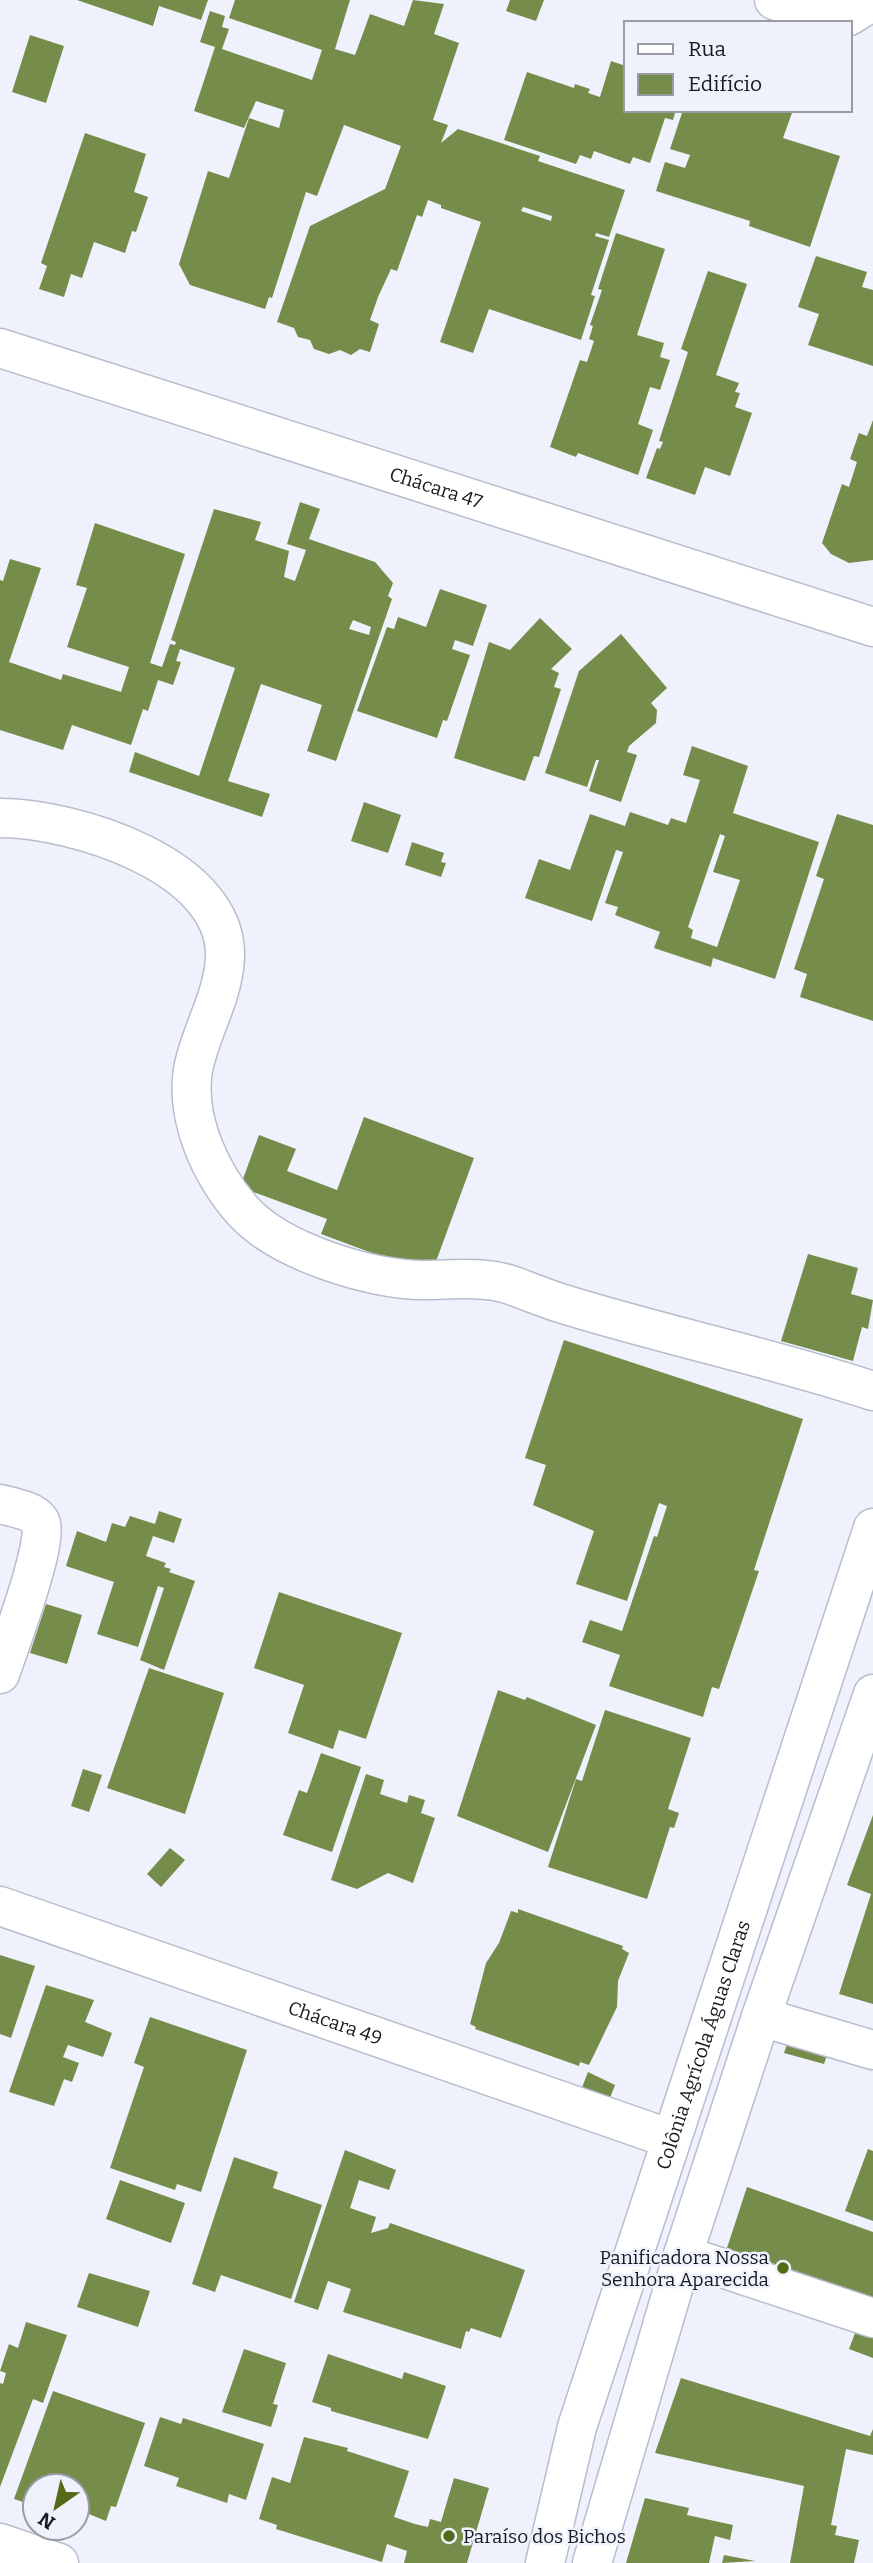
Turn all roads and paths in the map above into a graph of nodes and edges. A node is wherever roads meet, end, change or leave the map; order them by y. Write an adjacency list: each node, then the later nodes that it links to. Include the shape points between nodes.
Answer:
1 (774, 0): 2 (street, via 806,11 849,16)
2 (867, 0)
3 (0, 348): 4 (street, Chácara 47)
4 (873, 627)
5 (0, 818): 6 (street, via 60,826 129,849 178,873 203,897 220,929 225,955 222,981 194,1069 193,1103 203,1143 222,1184 262,1228 313,1254 370,1272 396,1278 481,1279 507,1284)
6 (873, 1391)
7 (0, 1504): 9 (street, via 30,1514 40,1521 43,1532)
8 (873, 1528): 14 (street, Colônia Agrícola Águas Claras)
9 (0, 1674)
10 (873, 1694): 12 (street)
11 (0, 1906): 14 (street, Chácara 49)
12 (761, 2017): 13 (street); 15 (street)
13 (873, 2050)
14 (671, 2139): 19 (street, Colônia Agrícola Águas Claras, via 577,2427)
15 (683, 2255): 16 (street); 20 (street)
16 (873, 2318)
17 (0, 2543): 18 (street)
18 (59, 2563)
19 (545, 2563)
20 (592, 2563)

